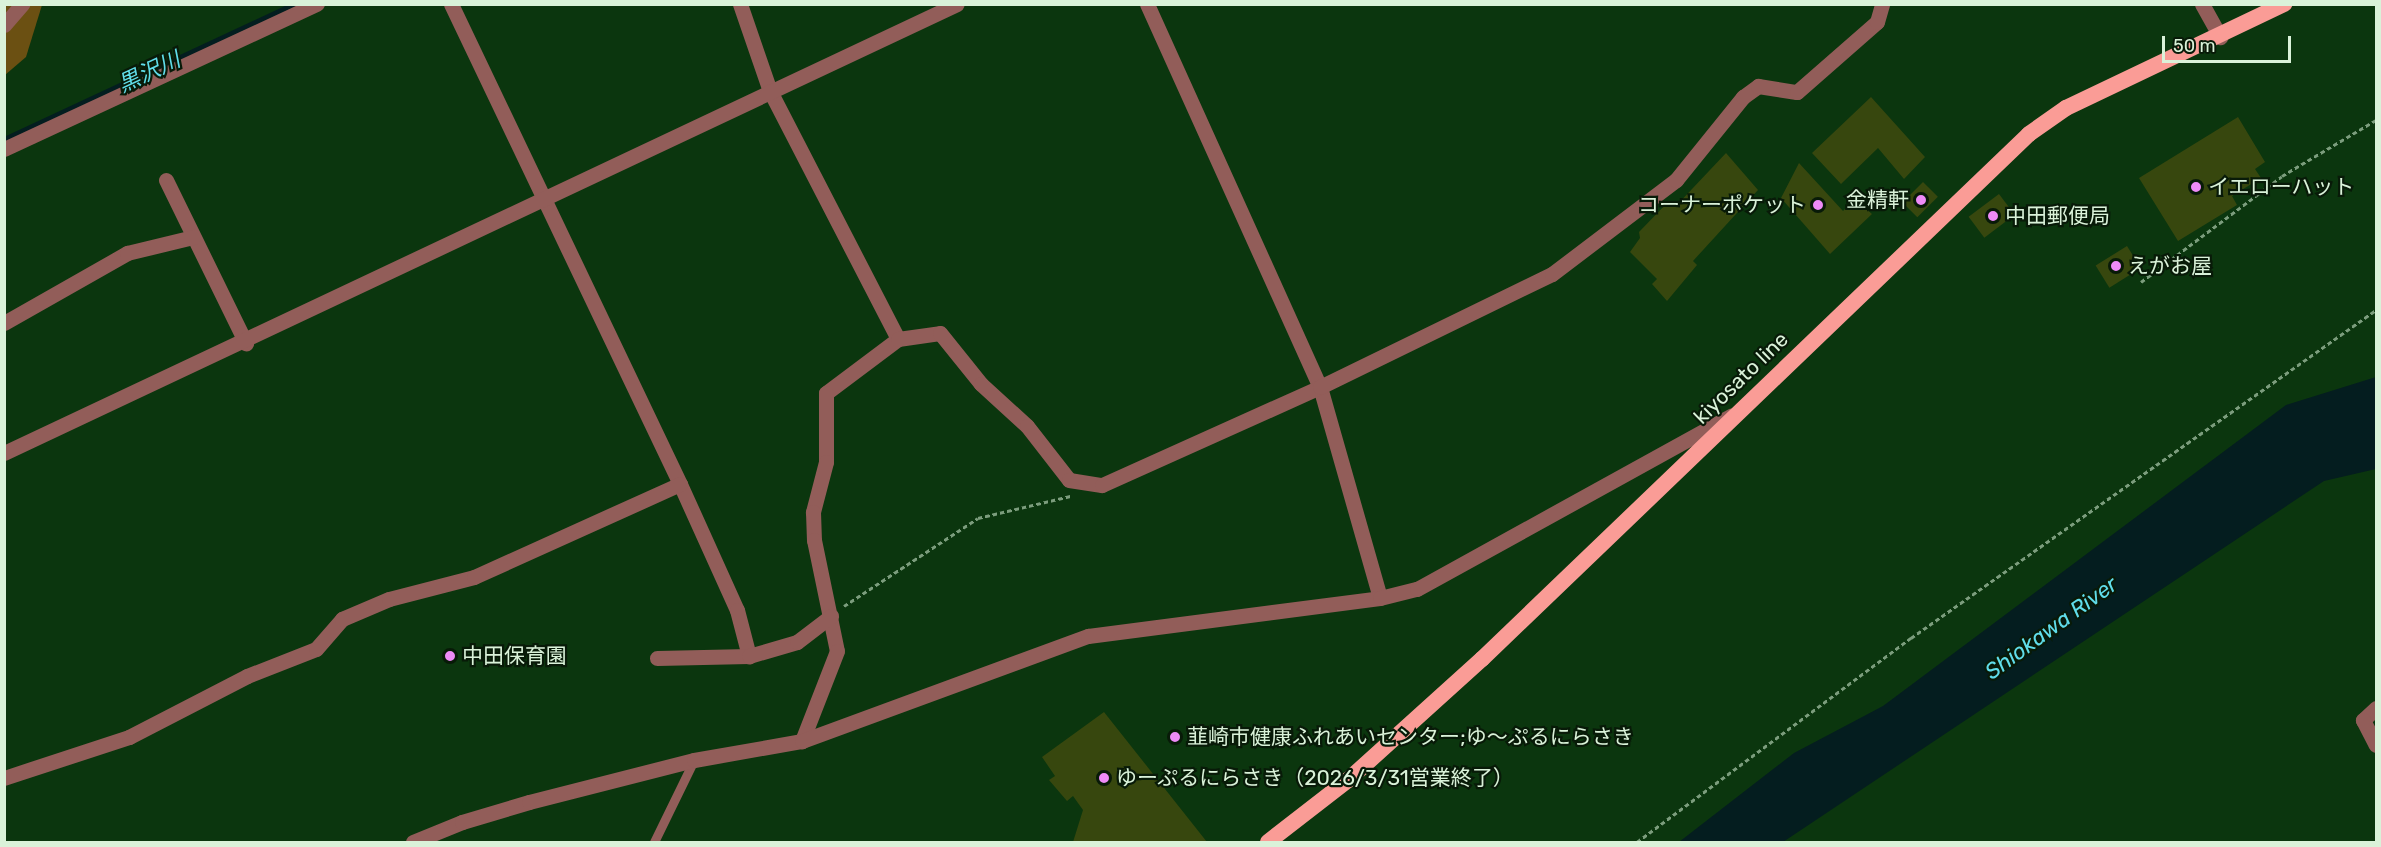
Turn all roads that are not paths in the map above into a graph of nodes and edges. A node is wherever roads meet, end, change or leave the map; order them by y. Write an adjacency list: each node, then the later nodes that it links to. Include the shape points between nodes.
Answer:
1 (22, 4): 10 (street)
2 (317, 4): 13 (street)
3 (451, 4): 15 (street)
4 (740, 4): 12 (street)
5 (957, 4): 12 (street)
6 (1147, 4): 20 (street)
7 (1882, 4): 20 (street, via 1877,22 1797,92 1758,87 1743,97 1676,180 1552,274)
8 (2202, 4): 11 (street)
9 (2284, 4): 11 (highway, kiyosato line)
10 (4, 25)
11 (2220, 37): 21 (highway, kiyosato line, via 2066,108 2029,134)
12 (770, 91): 15 (street); 18 (street)
13 (4, 149)
14 (166, 180): 16 (street)
15 (543, 200): 19 (street); 23 (street)
16 (193, 237): 17 (street, via 127,253); 19 (street)
17 (4, 323)
18 (898, 339): 20 (street, via 940,333 981,384 1027,426 1069,480 1102,484); 25 (street, via 826,393 826,462 813,512 819,580)
19 (246, 343): 22 (street)
20 (1320, 387): 24 (street)
21 (1737, 413): 24 (street, via 1609,480 1429,584); 35 (highway, kiyosato line, via 1473,666 1348,780)
22 (4, 453)
23 (680, 484): 26 (street, via 737,610); 32 (street, via 474,577 389,599 342,619 316,649 248,676 129,737)
24 (1380, 598): 29 (street, via 1088,636)
25 (831, 615): 26 (street, via 797,642); 29 (street, via 837,651)
26 (749, 656): 27 (street)
27 (657, 658)
28 (2376, 708): 30 (street, via 2363,720)
29 (802, 741): 31 (street)
30 (2376, 745)
31 (694, 760): 33 (street, via 529,802 462,822); 34 (lane)
32 (4, 778)
33 (413, 843)
34 (654, 843)
35 (1268, 843)

